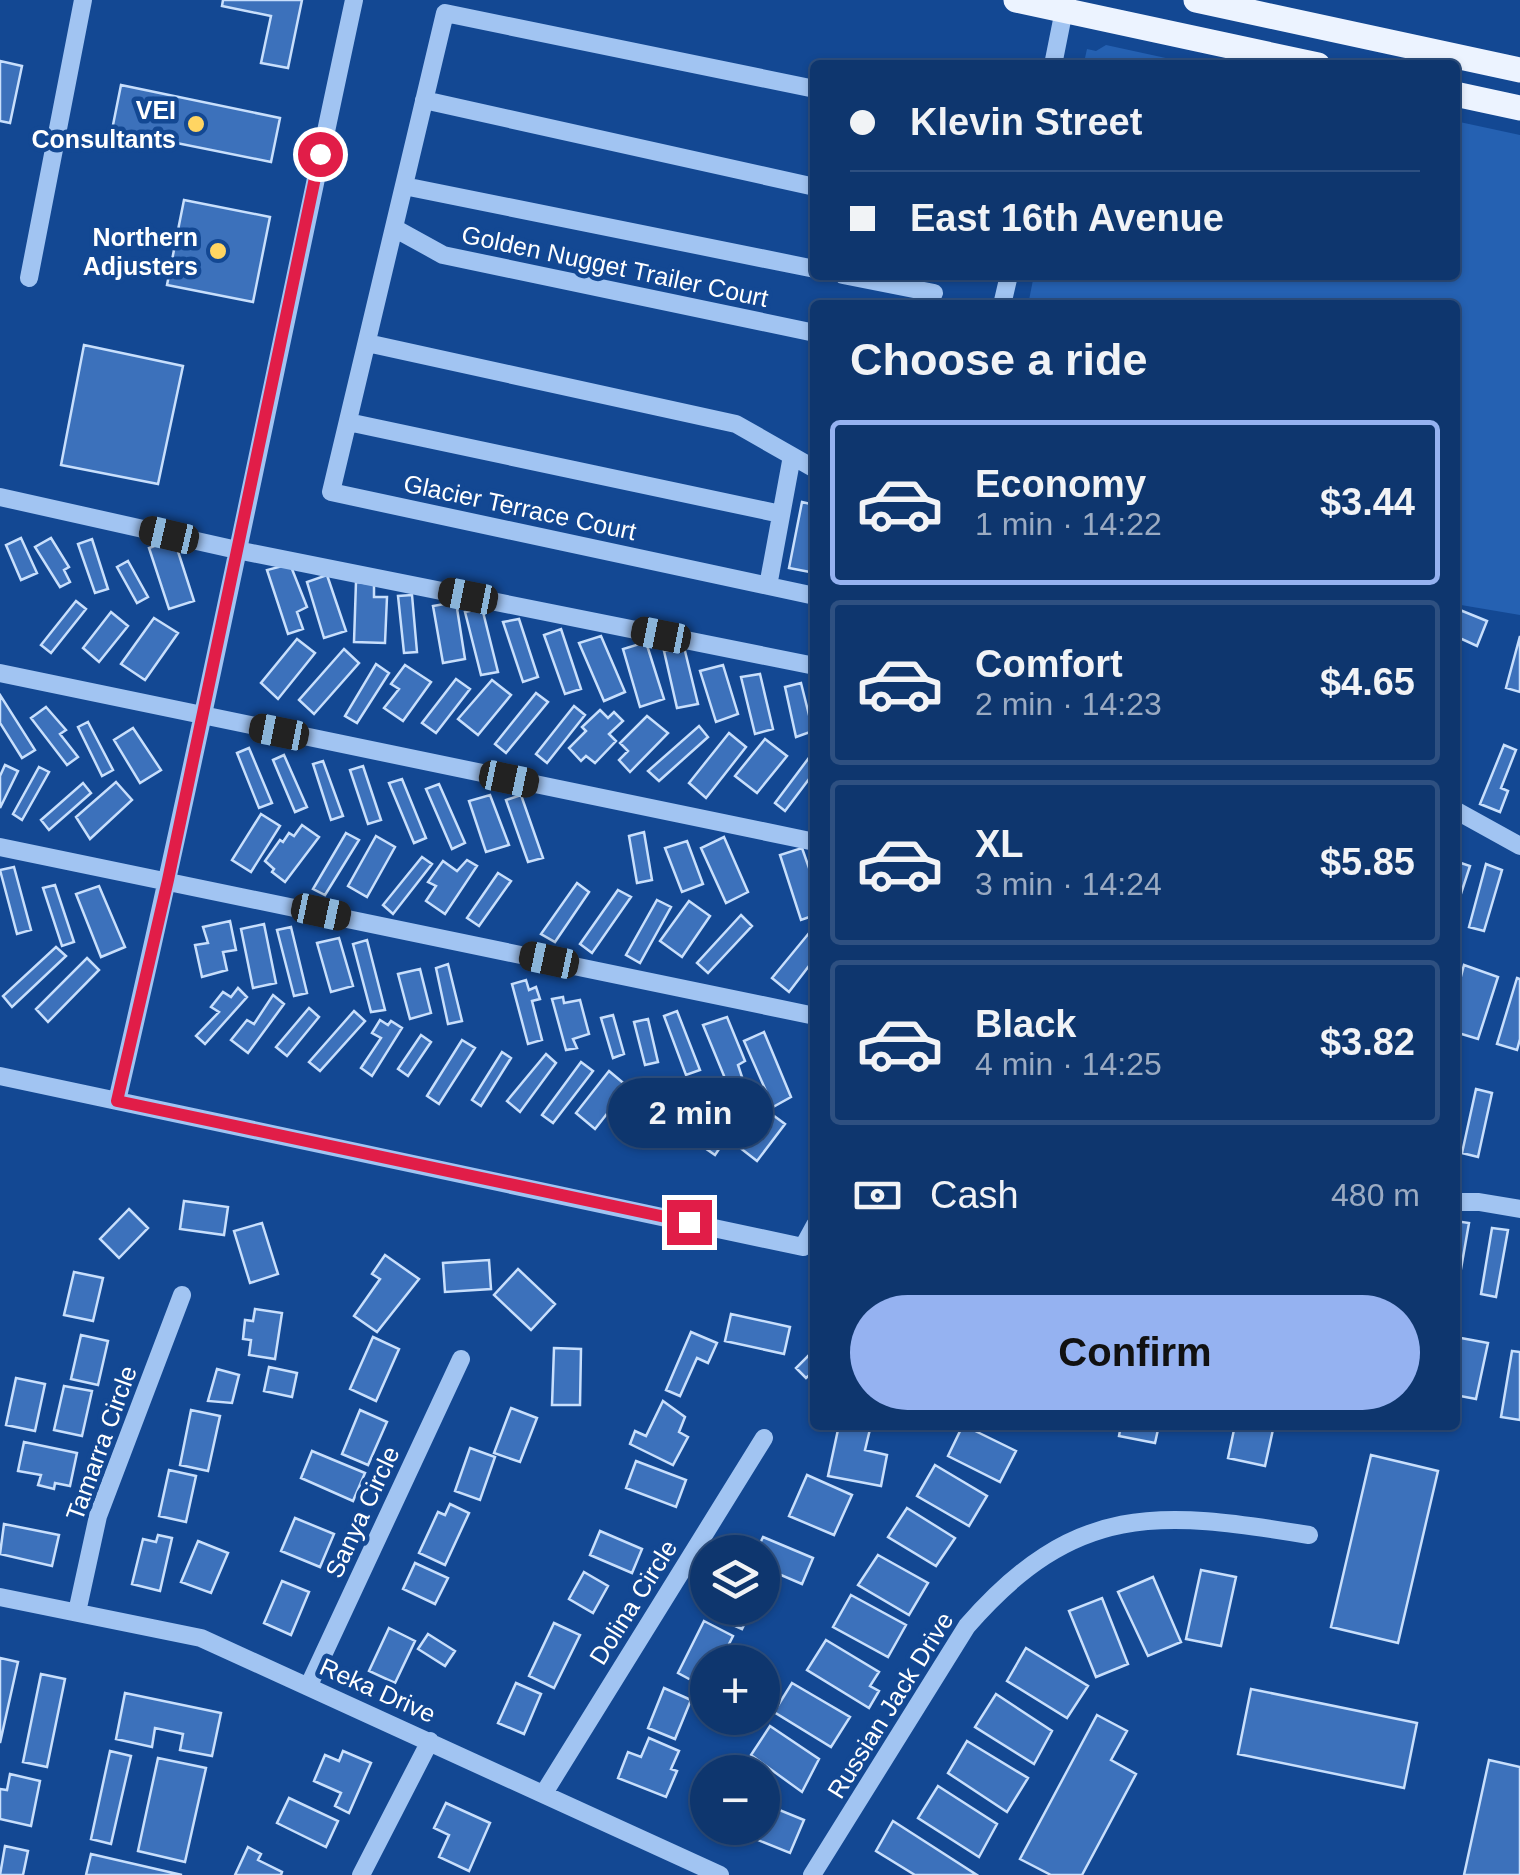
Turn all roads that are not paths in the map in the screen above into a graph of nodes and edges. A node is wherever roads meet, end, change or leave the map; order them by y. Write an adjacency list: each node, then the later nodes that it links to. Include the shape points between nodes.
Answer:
1 (83, 0): 17 (street)
2 (354, 0): 27 (street)
3 (1016, 0): 5 (main road)
4 (1196, 0): 8 (main road)
5 (1065, 5): 6 (street); 7 (main road)
6 (1053, 60)
7 (1297, 60)
8 (1520, 70)
9 (810, 88): 11 (street, via 445,13)
10 (1460, 95): 12 (main road)
11 (424, 100): 13 (street); 14 (street)
12 (1520, 108)
13 (404, 186): 15 (street); 16 (street, Golden Nugget Trailer Court)
14 (810, 186)
15 (394, 228): 20 (street, Golden Nugget Trailer Court, via 443,255); 21 (street, Glacier Terrace Court)
16 (810, 268)
17 (29, 278)
18 (872, 280): 19 (street)
19 (935, 291)
20 (810, 332)
21 (367, 343): 22 (street, Glacier Terrace Court); 23 (street, via 736,424)
22 (348, 422): 26 (street, Glacier Terrace Court); 28 (street, Glacier Terrace Court, via 332,492)
23 (792, 456): 24 (street); 26 (street)
24 (810, 466)
25 (0, 498): 27 (street)
26 (782, 514): 28 (street)
27 (236, 550): 30 (street); 32 (street)
28 (768, 586): 29 (street, Glacier Terrace Court)
29 (810, 595)
30 (810, 665)
31 (0, 674): 32 (street)
32 (202, 717): 34 (street); 37 (street)
33 (1460, 813): 35 (street)
34 (810, 841)
35 (1520, 846)
36 (0, 847): 37 (street)
37 (168, 880): 38 (street); 40 (street)
38 (810, 1015)
39 (0, 1076): 40 (street)
40 (117, 1101): 43 (street, via 803,1246)
41 (1460, 1202): 42 (street)
42 (1520, 1209)
43 (810, 1234)
44 (182, 1295): 49 (street, Tamarra Circle, via 98,1516)
45 (461, 1359): 50 (street, Sanya Circle)
46 (764, 1438): 52 (street, Dolina Circle)
47 (1309, 1535): 55 (street, Russian Jack Drive, via 1225,1521 1148,1520 1091,1531 1025,1568 966,1626)
48 (0, 1597): 49 (street, Reka Drive)
49 (76, 1612): 50 (street, Reka Drive, via 201,1638)
50 (308, 1685): 51 (street, Reka Drive)
51 (430, 1741): 52 (street, Reka Drive); 53 (street)
52 (544, 1793): 54 (street, Reka Drive)
53 (361, 1875)
54 (720, 1875)
55 (812, 1875)

